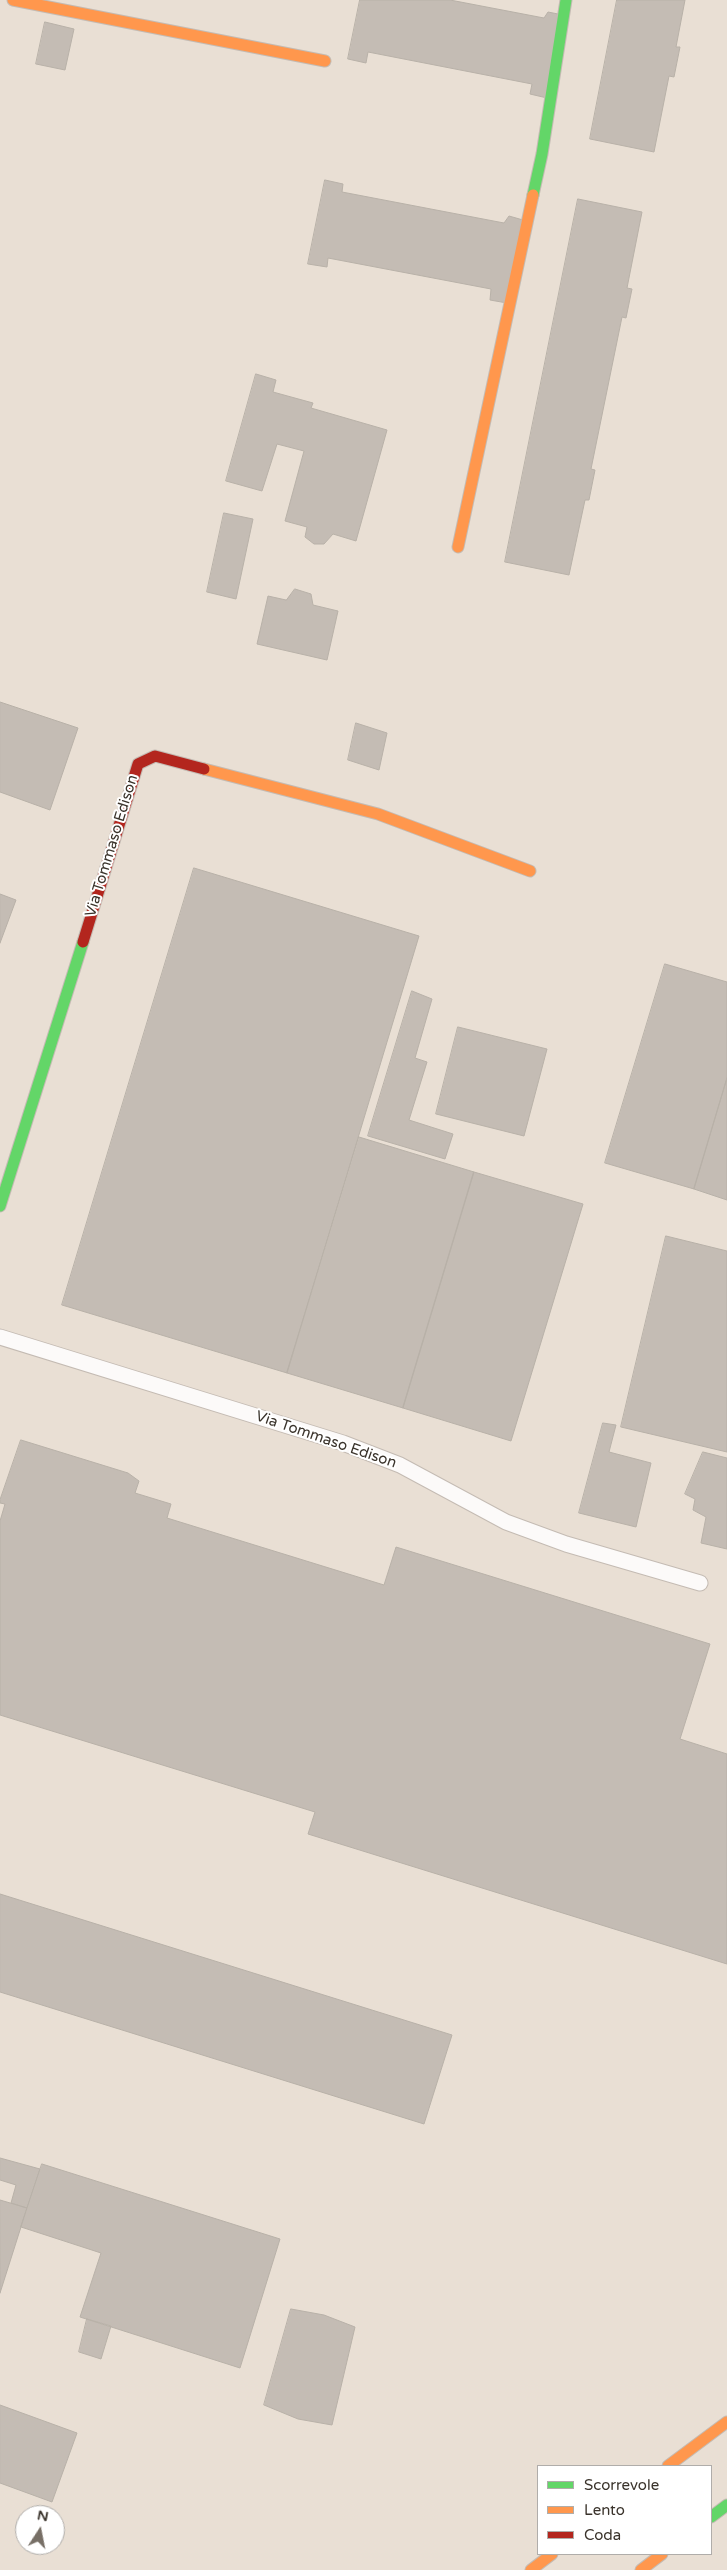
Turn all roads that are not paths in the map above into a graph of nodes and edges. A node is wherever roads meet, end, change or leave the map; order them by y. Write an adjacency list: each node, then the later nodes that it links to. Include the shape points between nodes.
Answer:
1 (13, 0): 3 (main road)
2 (566, 0): 4 (main road, via 542,154)
3 (324, 61)
4 (458, 547)
5 (530, 870): 6 (main road, Via Tommaso Edison, via 378,814 155,756 143,760 138,764)
6 (0, 1206)
7 (0, 1337): 8 (lane, Via Tommaso Edison, via 343,1443 400,1465 506,1522 566,1544)
8 (700, 1583)
9 (727, 2422): 10 (main road)
10 (669, 2465)
11 (727, 2505): 12 (main road)
12 (712, 2516)
13 (551, 2555): 15 (main road)
14 (661, 2555): 16 (main road)
15 (531, 2570)
16 (641, 2570)

